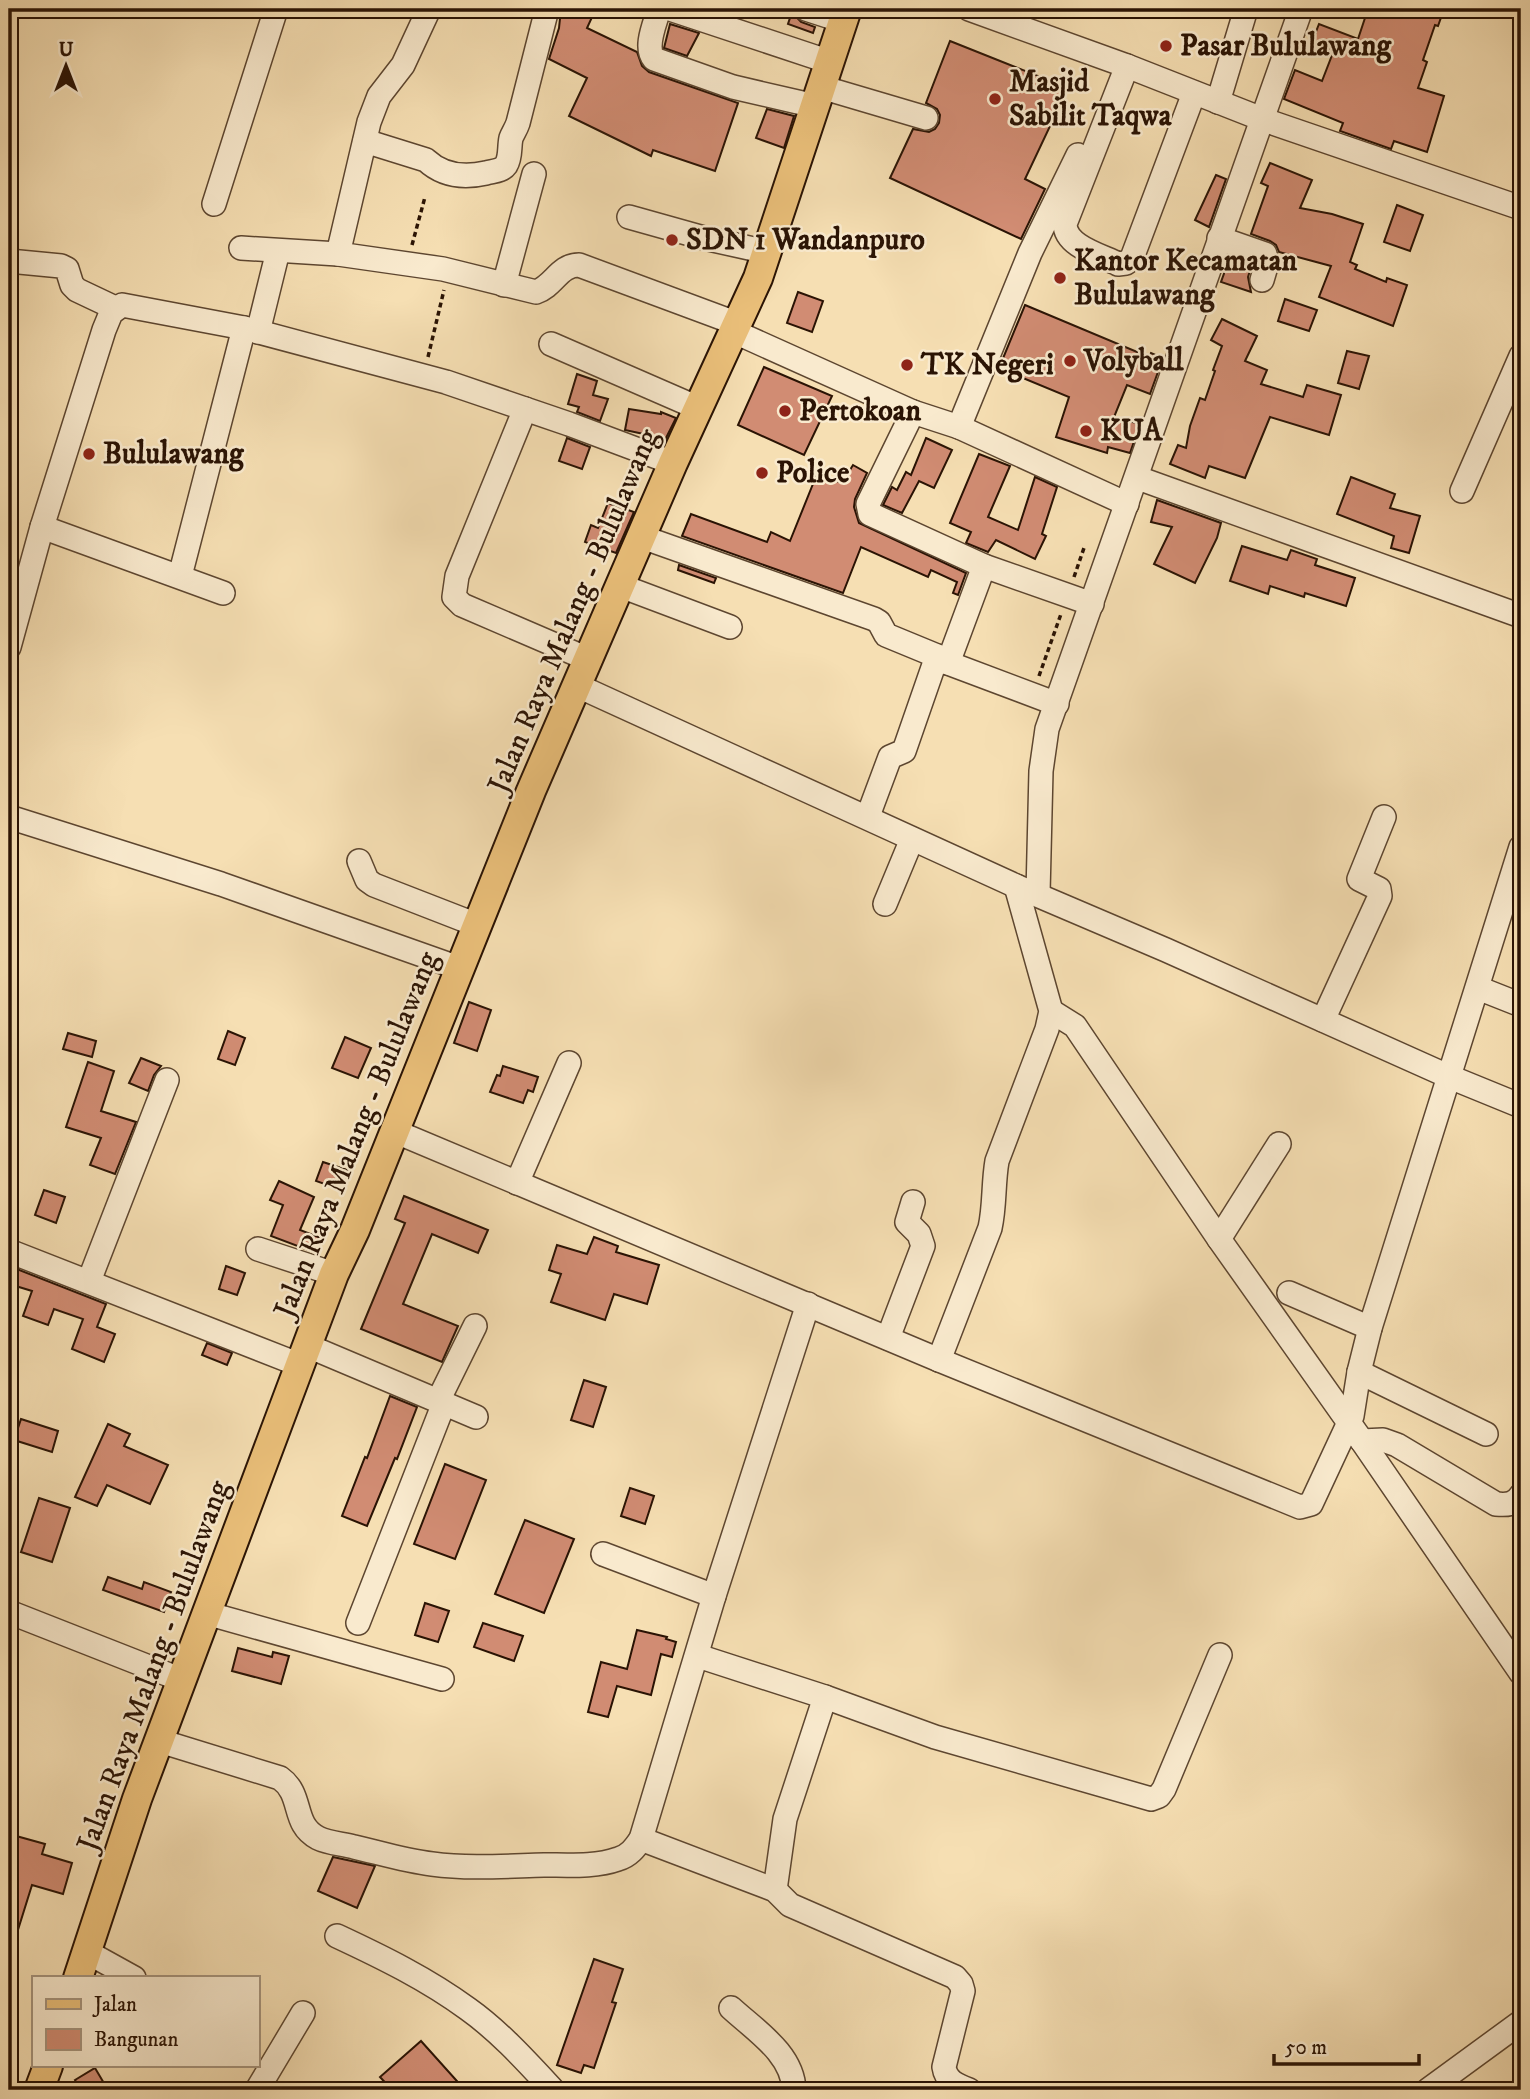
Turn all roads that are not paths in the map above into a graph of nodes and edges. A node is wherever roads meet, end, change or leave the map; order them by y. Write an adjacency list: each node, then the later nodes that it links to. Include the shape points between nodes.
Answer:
1 (276, 9): 19 (street)
2 (429, 9): 17 (street, via 403,65 379,96)
3 (547, 9): 17 (street, via 509,155 501,169 461,176)
4 (659, 9): 12 (street, via 649,46 654,60 733,87)
5 (806, 9): 10 (street)
6 (969, 9): 11 (street)
7 (1246, 9): 14 (street)
8 (1301, 9): 16 (street)
9 (685, 10): 12 (street)
10 (845, 15): 12 (main road, Jalan Raya Malang - Bululawang)
11 (1124, 65): 13 (street); 13 (street, via 1065,224 1071,241 1118,264 1132,258); 38 (street, via 1045,220)
12 (822, 85): 15 (street); 25 (main road, Jalan Raya Malang - Bululawang)
13 (1194, 93): 14 (street)
14 (1218, 102): 16 (street)
15 (926, 118)
16 (1262, 119): 20 (street); 22 (street)
17 (365, 141): 26 (street)
18 (534, 174): 29 (street)
19 (214, 204)
20 (1521, 208)
21 (629, 217): 25 (street)
22 (1219, 238): 28 (street, via 1265,254); 40 (street)
23 (241, 248): 24 (street)
24 (278, 251): 26 (street); 32 (street)
25 (767, 252): 31 (main road, Jalan Raya Malang - Bululawang)
26 (338, 254): 29 (street)
27 (9, 261): 30 (street, via 61,266 77,290)
28 (1262, 280)
29 (504, 285): 31 (street, via 537,292 564,268 579,265)
30 (115, 308): 32 (street, via 133,306); 43 (street, via 103,330)
31 (737, 328): 35 (main road, Jalan Raya Malang - Bululawang); 37 (street)
32 (251, 330): 36 (street, via 424,376); 46 (street)
33 (551, 344): 35 (street)
34 (1521, 356): 41 (street)
35 (698, 408): 39 (main road, Jalan Raya Malang - Bululawang)
36 (525, 409): 39 (street); 53 (street, via 457,576 454,597 462,605)
37 (913, 412): 38 (street); 45 (street, via 867,512)
38 (959, 427): 42 (street)
39 (673, 463): 44 (main road, Jalan Raya Malang - Bululawang)
40 (1138, 478): 42 (street); 50 (street)
41 (1462, 491)
42 (1127, 504): 49 (street)
43 (42, 527): 46 (street); 52 (street)
44 (642, 537): 47 (main road, Jalan Raya Malang - Bululawang); 54 (street, via 874,619 886,635)
45 (984, 566): 49 (street); 54 (street)
46 (180, 576): 48 (street)
47 (621, 586): 51 (street); 53 (main road, Jalan Raya Malang - Bululawang)
48 (223, 593)
49 (1092, 604): 56 (street)
50 (1521, 616)
51 (730, 627)
52 (9, 646)
53 (590, 660): 55 (main road, Jalan Raya Malang - Bululawang)
54 (943, 660): 56 (street); 58 (street, via 904,751 890,757)
55 (578, 686): 58 (street); 65 (main road, Jalan Raya Malang - Bululawang)
56 (1057, 704): 63 (street, via 1047,729)
57 (9, 817): 66 (street, via 221,884)
58 (868, 817): 60 (street)
59 (1384, 817): 70 (street, via 1359,879 1379,889 1380,896)
60 (912, 839): 63 (street); 64 (street)
61 (1521, 847): 67 (street)
62 (359, 861): 65 (street, via 374,885)
63 (1027, 890): 69 (street); 70 (street)
64 (885, 904)
65 (477, 926): 66 (main road, Jalan Raya Malang - Bululawang)
66 (459, 968): 75 (main road, Jalan Raya Malang - Bululawang)
67 (1478, 988): 68 (street); 72 (street)
68 (1521, 1005)
69 (1051, 1012): 79 (street, via 1074,1026); 90 (street, via 997,1161 990,1228)
70 (1322, 1020): 72 (street)
71 (569, 1063): 77 (street)
72 (1450, 1076): 74 (street); 87 (street)
73 (167, 1080): 83 (street)
74 (1521, 1105)
75 (394, 1131): 77 (street); 82 (main road, Jalan Raya Malang - Bululawang)
76 (1279, 1144): 79 (street)
77 (517, 1183): 85 (street)
78 (913, 1202): 88 (street, via 907,1222 923,1246)
79 (1219, 1239): 94 (street)
80 (258, 1249): 82 (street)
81 (9, 1251): 83 (street)
82 (334, 1274): 89 (main road, Jalan Raya Malang - Bululawang)
83 (89, 1281): 89 (street)
84 (1289, 1293): 87 (street)
85 (808, 1304): 88 (street); 98 (street)
86 (475, 1326): 92 (street)
87 (1370, 1328): 91 (street)
88 (888, 1338): 90 (street)
89 (304, 1355): 92 (street); 101 (main road, Jalan Raya Malang - Bululawang)
90 (939, 1360): 94 (street, via 1300,1507 1311,1504)
91 (1359, 1372): 94 (street); 95 (street)
92 (441, 1402): 93 (street); 103 (street)
93 (476, 1417)
94 (1356, 1432): 96 (street, via 1397,1445 1496,1504 1508,1505); 106 (street)
95 (1486, 1434)
96 (1521, 1496)
97 (603, 1554): 98 (street)
98 (715, 1596): 105 (street)
99 (9, 1604): 102 (street)
100 (9, 1612): 102 (street)
101 (206, 1613): 107 (street); 108 (main road, Jalan Raya Malang - Bululawang)
102 (38, 1623): 108 (street)
103 (359, 1623)
104 (1220, 1655): 109 (street, via 1164,1789 1151,1798 935,1737)
105 (698, 1656): 109 (street); 111 (street)
106 (1521, 1674)
107 (442, 1679)
108 (182, 1680): 110 (main road, Jalan Raya Malang - Bululawang)
109 (825, 1697): 112 (street, via 785,1819)
110 (160, 1741): 111 (street, via 280,1778 295,1794 304,1828 320,1839 431,1864 605,1863 632,1852); 114 (main road, Jalan Raya Malang - Bululawang)
111 (641, 1839): 112 (street)
112 (775, 1890): 124 (street, via 790,1905 955,1977 963,1991 945,2076)
113 (337, 1936): 122 (street, via 435,1986 470,2010)
114 (83, 1965): 115 (street)
115 (126, 1976)
116 (731, 2008): 123 (street, via 775,2048 794,2077)
117 (303, 2013): 121 (street)
118 (1521, 2022): 125 (street)
119 (47, 2068): 120 (main road)
120 (39, 2090)
121 (257, 2090)
122 (553, 2090)
123 (794, 2090)
124 (969, 2090)
125 (1428, 2090)

